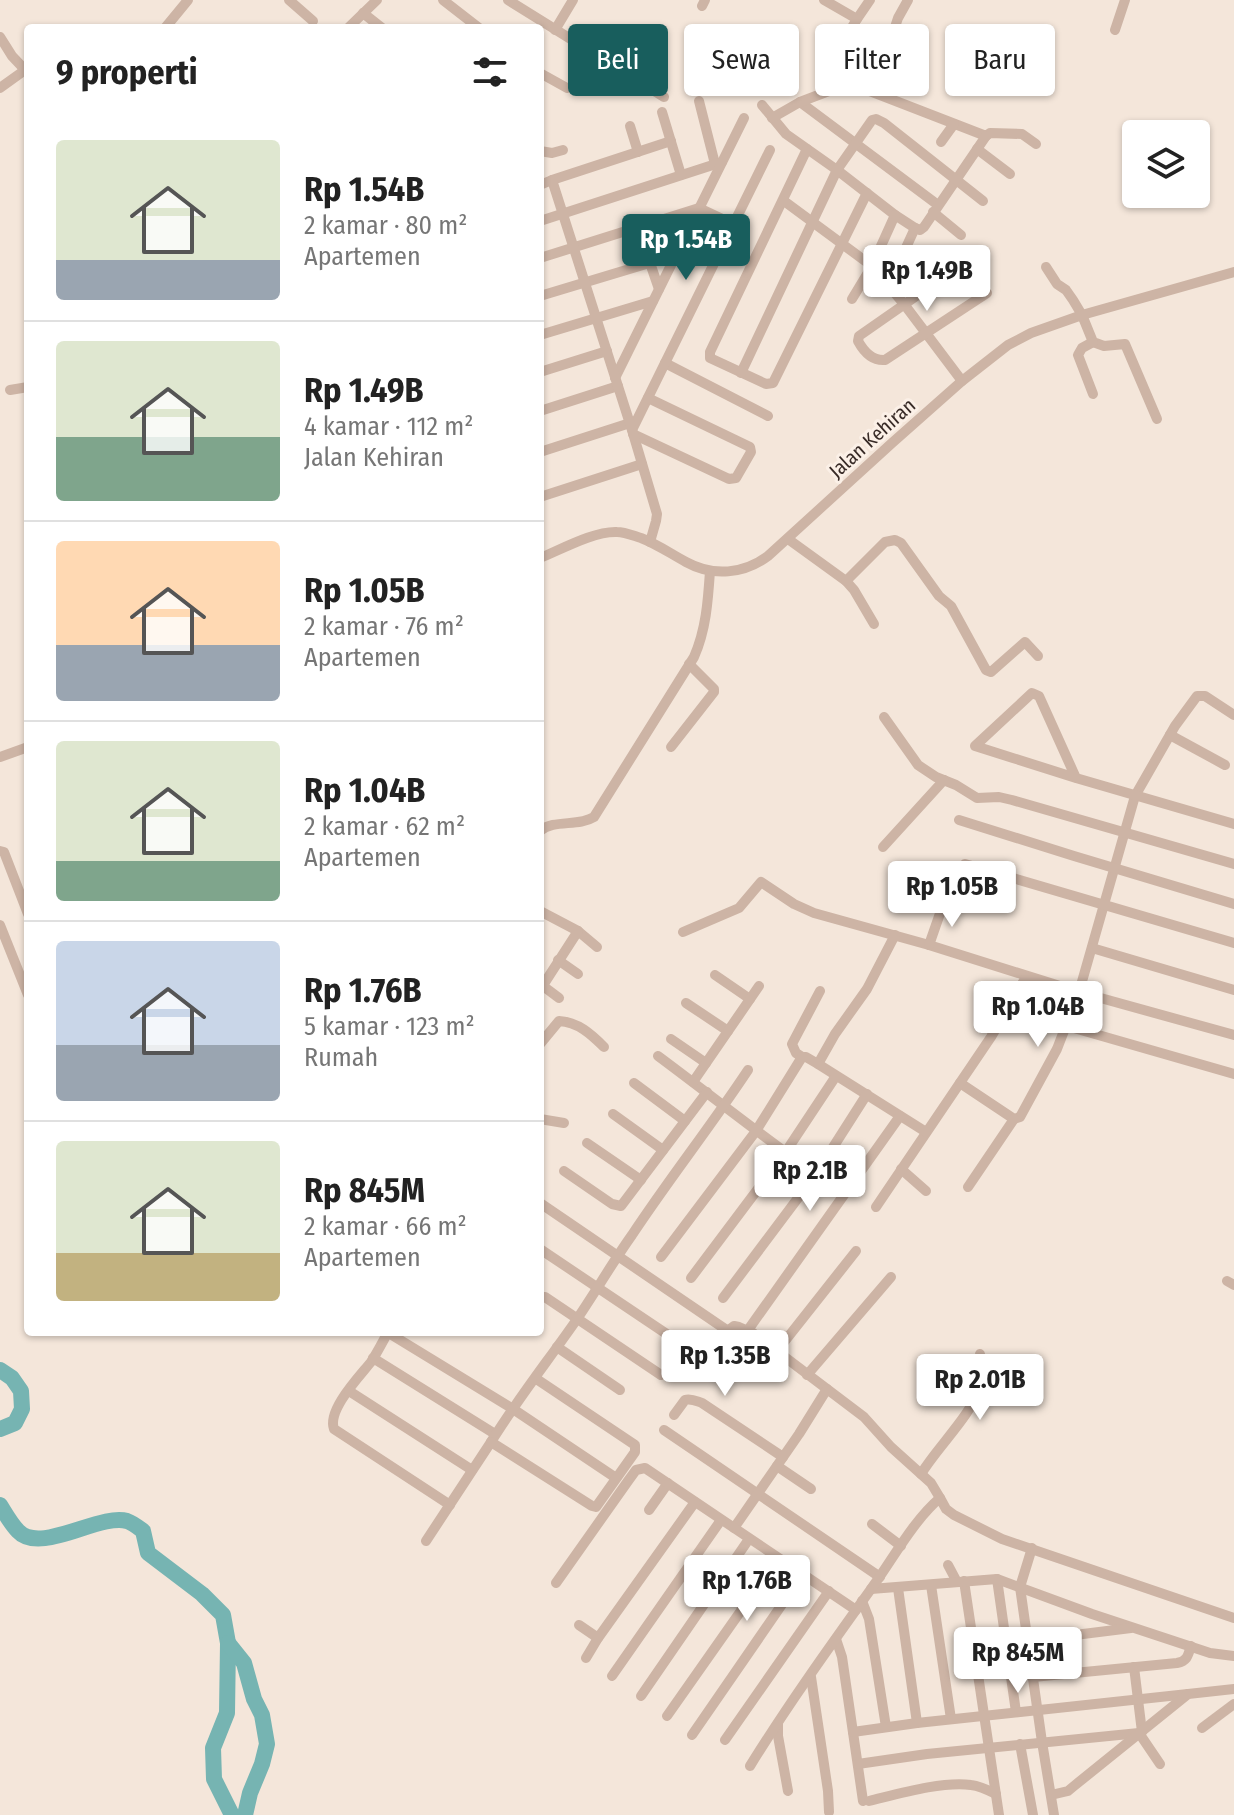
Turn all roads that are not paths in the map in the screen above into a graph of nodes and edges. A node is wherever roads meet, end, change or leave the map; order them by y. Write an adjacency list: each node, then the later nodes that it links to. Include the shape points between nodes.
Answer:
1 (188, 0): 14 (street)
2 (289, 0): 13 (street)
3 (377, 0): 11 (street)
4 (443, 0): 17 (street)
5 (508, 0): 20 (street)
6 (573, 0): 20 (street)
7 (824, 0): 12 (street)
8 (870, 0): 12 (street)
9 (908, 0): 19 (street)
10 (1125, 0): 21 (street)
11 (363, 13): 15 (street); 16 (street)
12 (857, 19): 18 (street)
13 (313, 21)
14 (168, 24)
15 (352, 24)
16 (377, 24)
17 (474, 24)
18 (854, 24)
19 (896, 24)
20 (555, 30): 28 (street)
21 (1115, 30)
22 (0, 37): 23 (street)
23 (24, 69)
24 (24, 72): 26 (street)
25 (544, 75): 27 (street)
26 (0, 88)
27 (567, 88)
28 (664, 97)
29 (699, 101): 48 (street)
30 (800, 102): 34 (street); 35 (street, via 848,84); 40 (street)
31 (762, 105): 34 (street)
32 (662, 112): 38 (street)
33 (744, 118): 48 (street)
34 (772, 118): 42 (street)
35 (954, 124): 37 (street); 39 (street)
36 (630, 126): 47 (street)
37 (986, 136): 41 (street, via 1022,134); 43 (street)
38 (671, 141): 47 (street); 51 (street)
39 (941, 142)
40 (856, 144): 49 (street); 52 (street, via 876,119); 59 (street)
41 (1036, 144)
42 (807, 149): 49 (street); 56 (street)
43 (977, 149): 50 (street); 52 (street)
44 (563, 150): 46 (street)
45 (770, 150): 65 (street)
46 (544, 152)
47 (638, 152): 53 (street)
48 (718, 163): 51 (street); 58 (street)
49 (837, 170): 55 (street); 64 (street)
50 (1010, 174)
51 (681, 175): 60 (street)
52 (956, 179): 57 (street); 59 (street)
53 (552, 180): 54 (street); 60 (street)
54 (544, 183)
55 (867, 193): 61 (street); 68 (street)
56 (784, 201): 64 (street); 94 (street, via 709,355)
57 (983, 201)
58 (699, 208): 62 (street); 65 (street); 69 (street)
59 (936, 209): 66 (street, via 921,229); 67 (street)
60 (563, 213): 63 (street); 70 (street)
61 (895, 215): 66 (street); 75 (street)
62 (672, 217): 69 (street); 70 (street)
63 (544, 220)
64 (813, 221): 68 (street); 94 (street)
65 (733, 224): 92 (street)
66 (915, 228): 71 (street)
67 (961, 235)
68 (842, 243): 75 (street); 94 (street, via 773,383)
69 (682, 244): 72 (street)
70 (574, 247): 73 (street); 79 (street)
71 (904, 252)
72 (676, 255): 74 (street); 80 (street)
73 (544, 257)
74 (650, 263): 79 (street); 80 (street)
75 (872, 266): 83 (street); 85 (street)
76 (958, 267): 85 (street)
77 (1046, 267): 86 (street)
78 (1234, 272): 86 (street, Jalan Kehiran)
79 (585, 282): 82 (street); 87 (street)
80 (659, 289): 84 (street)
81 (987, 293): 89 (street)
82 (544, 295)
83 (852, 299)
84 (653, 301): 87 (street); 96 (street)
85 (904, 304): 89 (street); 89 (street, via 859,336 863,350 885,360)
86 (1082, 315): 90 (street); 95 (street, Jalan Kehiran, via 1019,339)
87 (596, 317): 88 (street); 91 (street)
88 (544, 334)
89 (927, 334): 95 (street)
90 (1093, 342): 99 (street, via 1078,355); 103 (street, via 1125,344)
91 (607, 351): 93 (street); 96 (street)
92 (665, 363): 100 (street); 102 (street)
93 (544, 371)
94 (741, 373)
95 (962, 381): 108 (street, Jalan Kehiran)
96 (616, 382): 101 (street); 104 (street)
97 (24, 388): 98 (street)
98 (10, 390)
99 (1093, 394)
100 (648, 398): 104 (street); 104 (street, via 751,452 736,478 729,479)
101 (544, 409)
102 (768, 416)
103 (1157, 419)
104 (632, 429): 105 (street); 106 (street)
105 (544, 451)
106 (642, 464): 107 (street); 109 (street, via 657,514)
107 (544, 496)
108 (788, 539): 111 (street, Jalan Kehiran, via 749,568); 112 (street)
109 (650, 542): 110 (street, Jalan Kehiran, via 618,532); 111 (street, Jalan Kehiran)
110 (544, 555)
111 (710, 571): 115 (street, via 704,627)
112 (846, 581): 113 (street); 114 (street, via 885,542 895,540 951,606 986,670 991,672 1024,643)
113 (874, 624)
114 (1038, 656)
115 (689, 664): 119 (street, via 714,692); 128 (street, via 594,817)
116 (1234, 715): 118 (street, via 1197,696)
117 (884, 717): 124 (street, via 918,765)
118 (1170, 735): 122 (street); 125 (street)
119 (671, 747)
120 (24, 748): 121 (street)
121 (0, 757)
122 (1225, 765)
123 (1076, 778): 123 (street, via 1004,756 975,746 1037,694); 125 (street)
124 (944, 780): 129 (street, via 977,798 999,797); 130 (street)
125 (1135, 796): 127 (street); 129 (street)
126 (959, 820): 134 (street)
127 (1234, 824)
128 (544, 828)
129 (1125, 832): 133 (street); 134 (street)
130 (883, 847)
131 (0, 851): 136 (street)
132 (965, 864): 138 (street)
133 (1234, 864)
134 (1115, 868): 137 (street); 138 (street)
135 (944, 902): 145 (street)
136 (24, 904)
137 (1234, 904)
138 (1104, 905): 144 (street); 147 (street)
139 (544, 913): 141 (street)
140 (0, 925): 153 (street)
141 (578, 931): 146 (street); 148 (street)
142 (683, 932): 143 (street, via 739,908 761,882 805,910)
143 (895, 935): 145 (street); 171 (street)
144 (1234, 943)
145 (929, 945): 151 (street)
146 (597, 947)
147 (1092, 948): 156 (street); 158 (street)
148 (558, 960): 149 (street); 152 (street)
149 (578, 974)
150 (715, 975): 160 (street)
151 (1026, 977): 158 (street); 177 (street)
152 (544, 983)
153 (24, 985)
154 (759, 986): 160 (street)
155 (544, 990): 159 (street)
156 (1234, 990)
157 (820, 991): 169 (street, via 792,1044)
158 (1079, 992): 162 (street); 164 (street)
159 (559, 998)
160 (750, 999): 163 (street)
161 (686, 1003): 163 (street)
162 (1067, 1026): 173 (street); 183 (street, via 1027,1105)
163 (728, 1031): 170 (street)
164 (1234, 1035)
165 (544, 1039): 167 (street, via 559,1021 568,1022 588,1031)
166 (671, 1039): 170 (street)
167 (604, 1047)
168 (658, 1056): 175 (street)
169 (802, 1057): 171 (street); 187 (street)
170 (706, 1063): 175 (street)
171 (818, 1064): 174 (street)
172 (748, 1070): 180 (street)
173 (1234, 1074)
174 (836, 1076): 179 (street); 191 (street)
175 (693, 1082): 178 (street)
176 (634, 1083): 185 (street)
177 (960, 1083): 183 (street); 188 (street)
178 (707, 1092): 180 (street); 185 (street)
179 (867, 1094): 182 (street); 194 (street)
180 (725, 1105): 187 (street); 203 (street)
181 (613, 1114): 190 (street)
182 (900, 1116): 188 (street); 198 (street)
183 (1014, 1119): 196 (street)
184 (544, 1120): 186 (street)
185 (685, 1121): 190 (street)
186 (564, 1123)
187 (756, 1131): 191 (street); 204 (street)
188 (926, 1132): 192 (street)
189 (587, 1143): 195 (street)
190 (663, 1150): 195 (street)
191 (785, 1153): 194 (street); 206 (street)
192 (901, 1169): 197 (street); 200 (street)
193 (564, 1171): 195 (street, via 621,1206)
194 (816, 1174): 198 (street); 209 (street)
195 (641, 1180)
196 (968, 1187)
197 (926, 1191)
198 (845, 1193): 211 (street)
199 (544, 1206): 203 (street)
200 (876, 1207)
201 (856, 1251): 216 (street)
202 (544, 1252): 207 (street)
203 (618, 1256): 207 (street); 212 (street)
204 (661, 1257)
205 (891, 1277): 220 (street)
206 (691, 1278)
207 (599, 1287): 210 (street); 212 (street, via 703,1357 712,1354)
208 (545, 1297): 210 (street)
209 (723, 1298)
210 (577, 1319): 215 (street); 219 (street)
211 (748, 1330): 212 (street, via 734,1326); 216 (street)
212 (728, 1331)
213 (385, 1336): 218 (street)
214 (392, 1336): 225 (street)
215 (557, 1347): 221 (street); 223 (street)
216 (777, 1351): 220 (street)
217 (980, 1354): 231 (street, via 981,1386)
218 (373, 1358): 224 (street); 228 (street)
219 (661, 1375)
220 (807, 1375): 222 (street)
221 (535, 1378): 225 (street); 232 (street, via 635,1445)
222 (827, 1389): 229 (street); 231 (street, via 864,1417)
223 (620, 1390)
224 (349, 1391): 230 (street); 238 (street, via 336,1410 334,1429)
225 (513, 1409): 228 (street); 232 (street)
226 (674, 1415): 229 (street, via 685,1400 702,1403)
227 (664, 1430): 235 (street)
228 (493, 1438): 230 (street); 232 (street, via 592,1506 599,1504)
229 (780, 1462): 234 (street); 235 (street)
230 (472, 1470): 238 (street)
231 (921, 1474): 236 (street)
232 (616, 1478)
233 (668, 1483): 237 (street); 239 (street); 253 (street, via 645,1468 636,1470)
234 (811, 1489)
235 (757, 1494): 242 (street); 250 (street)
236 (940, 1498): 245 (street); 246 (street, via 961,1520)
237 (695, 1502): 240 (street); 263 (street)
238 (450, 1505): 244 (street)
239 (649, 1510)
240 (721, 1520): 242 (street); 270 (street)
241 (872, 1524): 245 (street)
242 (734, 1528): 243 (street)
243 (749, 1539): 247 (street); 275 (street)
244 (426, 1541)
245 (901, 1546): 250 (street)
246 (1032, 1548): 255 (street); 260 (street)
247 (778, 1558): 249 (street); 280 (street)
248 (948, 1565): 252 (street)
249 (803, 1574): 258 (street); 289 (street)
250 (880, 1577): 257 (street)
251 (997, 1579): 252 (street); 255 (street); 279 (street)
252 (960, 1582): 254 (street); 281 (street)
253 (556, 1583)
254 (931, 1585): 256 (street); 282 (street)
255 (1020, 1587): 262 (street); 265 (street)
256 (898, 1588): 257 (street); 284 (street)
257 (871, 1589): 259 (street)
258 (829, 1591): 259 (street); 290 (street)
259 (859, 1606): 264 (street); 285 (street, via 869,1619)
260 (1234, 1618)
261 (579, 1625): 263 (street)
262 (1133, 1628): 265 (street); 266 (street)
263 (598, 1638): 268 (street)
264 (836, 1639): 271 (street); 287 (street)
265 (1027, 1641): 272 (street)
266 (1191, 1646): 267 (street); 269 (street, via 1182,1662)
267 (1234, 1656)
268 (586, 1658)
269 (1134, 1667): 272 (street); 276 (street)
270 (612, 1676)
271 (811, 1677): 283 (street); 300 (street)
272 (1033, 1677): 278 (street)
273 (1234, 1689): 274 (street)
274 (1188, 1694): 276 (street); 288 (street)
275 (641, 1696)
276 (1138, 1699): 278 (street); 288 (street)
277 (1234, 1704): 286 (street)
278 (1037, 1710): 279 (street); 291 (street)
279 (1016, 1712): 281 (street)
280 (667, 1716)
281 (983, 1716): 282 (street); 293 (street)
282 (951, 1719): 284 (street)
283 (778, 1722): 296 (street); 297 (street)
284 (917, 1723): 285 (street)
285 (886, 1727): 287 (street)
286 (1202, 1728)
287 (853, 1732): 294 (street)
288 (1140, 1733): 291 (street); 295 (street); 299 (street, via 1071,1788)
289 (692, 1735)
290 (725, 1740)
291 (1042, 1742): 292 (street); 299 (street)
292 (1020, 1744): 293 (street); 302 (street)
293 (988, 1748): 294 (street); 298 (street)
294 (858, 1764): 298 (street, via 866,1801 960,1785)
295 (1160, 1764)
296 (750, 1766)
297 (788, 1791)
298 (996, 1794): 301 (street)
299 (1051, 1795): 303 (street)
300 (829, 1812)
301 (999, 1815)
302 (1033, 1815)
303 (1054, 1815)

